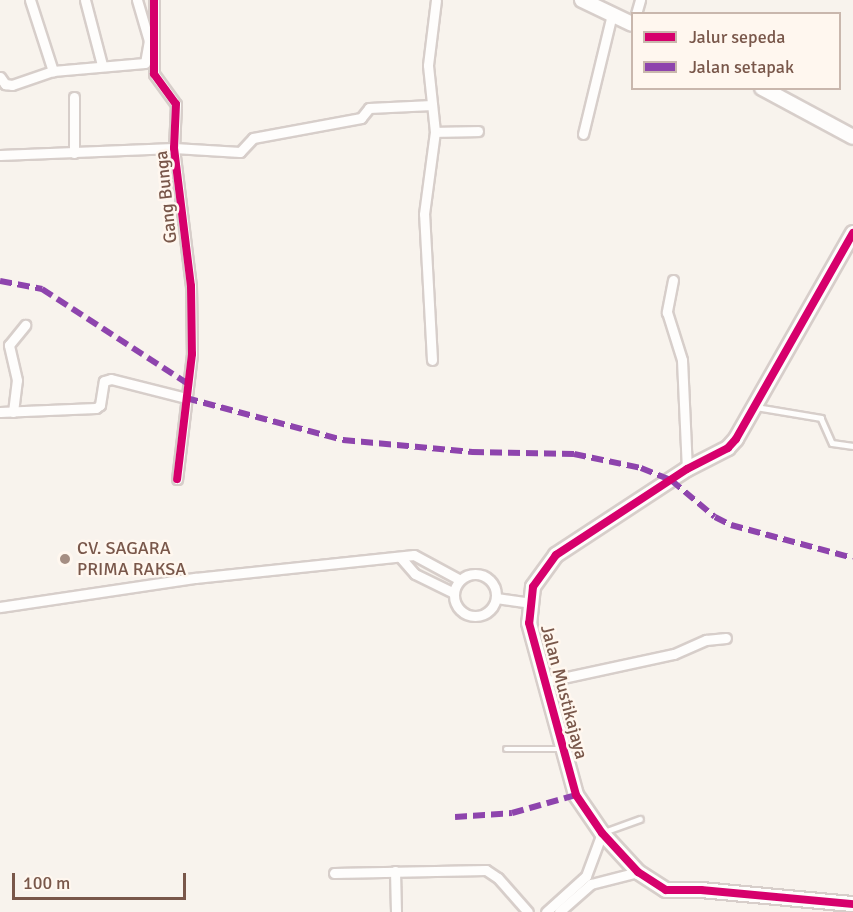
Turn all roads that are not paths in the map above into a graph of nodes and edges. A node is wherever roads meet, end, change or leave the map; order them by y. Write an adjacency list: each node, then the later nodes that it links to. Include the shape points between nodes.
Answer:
1 (30, 0): 10 (street)
2 (85, 0): 9 (street)
3 (137, 0): 9 (street, via 149,40 147,60)
4 (154, 0): 19 (street, Gang Bunga, via 154,74 176,104)
5 (436, 0): 14 (street, via 429,44)
6 (582, 0): 7 (street)
7 (612, 14): 8 (street); 17 (street)
8 (631, 23)
9 (102, 65): 10 (street)
10 (53, 71): 11 (street, via 12,85 5,84)
11 (0, 77)
12 (766, 90): 18 (street)
13 (74, 97): 20 (street)
14 (432, 105): 16 (street); 19 (street, via 369,108 360,118 253,138 240,152)
15 (478, 131): 16 (street)
16 (435, 132): 25 (street, via 424,214)
17 (583, 134)
18 (853, 137)
19 (174, 148): 20 (street); 26 (street, Gang Bunga, via 191,286 192,354)
20 (74, 153): 21 (street)
21 (0, 155)
22 (853, 233): 27 (street, Jalan Mustikajaya)
23 (673, 280): 31 (street, via 668,312 682,360)
24 (25, 325): 29 (street, via 9,345 17,380)
25 (432, 360)
26 (186, 398): 29 (street, via 111,379 104,381 96,408); 32 (street, Gang Bunga)
27 (756, 407): 30 (lane, via 821,418 832,442); 31 (street, Jalan Mustikajaya, via 728,448)
28 (0, 412): 29 (street)
29 (13, 412)
30 (853, 446)
31 (687, 469): 37 (street, Jalan Mustikajaya, via 556,555 533,587)
32 (177, 479)
33 (401, 558): 34 (street, via 419,556); 35 (street, via 415,574); 38 (street, via 195,578)
34 (460, 580): 35 (street); 36 (street, via 472,574 485,576 494,585)
35 (454, 593): 36 (street, via 459,608 473,616 488,612)
36 (496, 598): 37 (street)
37 (530, 603): 40 (street, Jalan Mustikajaya, via 529,622)
38 (0, 607)
39 (726, 638): 40 (street, via 706,640 674,654)
40 (544, 682): 42 (street, Jalan Mustikajaya)
41 (506, 749): 42 (lane)
42 (563, 749): 44 (street, Jalan Mustikajaya, via 576,795)
43 (640, 819): 44 (lane)
44 (602, 833): 46 (street, Jalan Mustikajaya); 51 (street, via 586,876)
45 (395, 871): 47 (street); 49 (street); 50 (street, via 486,870)
46 (638, 872): 48 (street, Jalan Mustikajaya, via 666,890); 52 (street, via 591,884)
47 (334, 873)
48 (853, 904)
49 (396, 912)
50 (528, 912)
51 (546, 912)
52 (559, 912)

